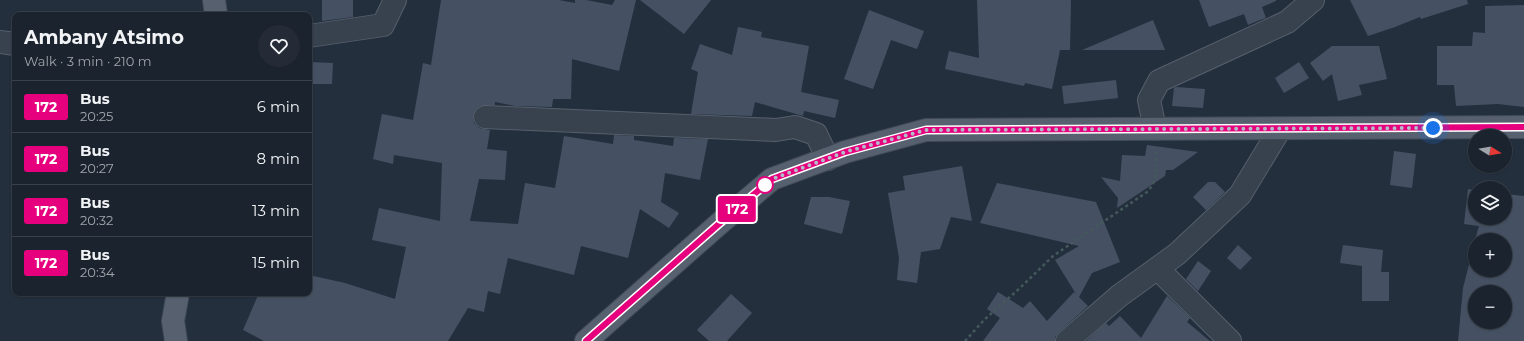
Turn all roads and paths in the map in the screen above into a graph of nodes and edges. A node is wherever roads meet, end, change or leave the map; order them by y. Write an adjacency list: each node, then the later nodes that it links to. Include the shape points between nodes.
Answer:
1 (214, 0): 4 (main road)
2 (395, 0): 5 (street, via 383,25)
3 (1313, 0): 10 (street, via 1287,22 1159,81 1149,100)
4 (216, 12)
5 (312, 36)
6 (0, 42): 7 (street)
7 (12, 44)
8 (485, 117): 12 (street, via 776,130 795,127 816,134)
9 (1524, 128): 11 (main road)
10 (1155, 129): 11 (main road); 12 (main road, via 926,130); 17 (path, via 1157,169 1153,186 1053,256)
11 (1280, 129): 13 (street, via 1240,196)
12 (828, 159): 16 (main road, via 772,179)
13 (1158, 269): 18 (street, via 1119,296); 19 (street)
14 (177, 296): 15 (main road, via 173,321)
15 (176, 341)
16 (586, 341)
17 (965, 341)
18 (1066, 341)
19 (1230, 341)

